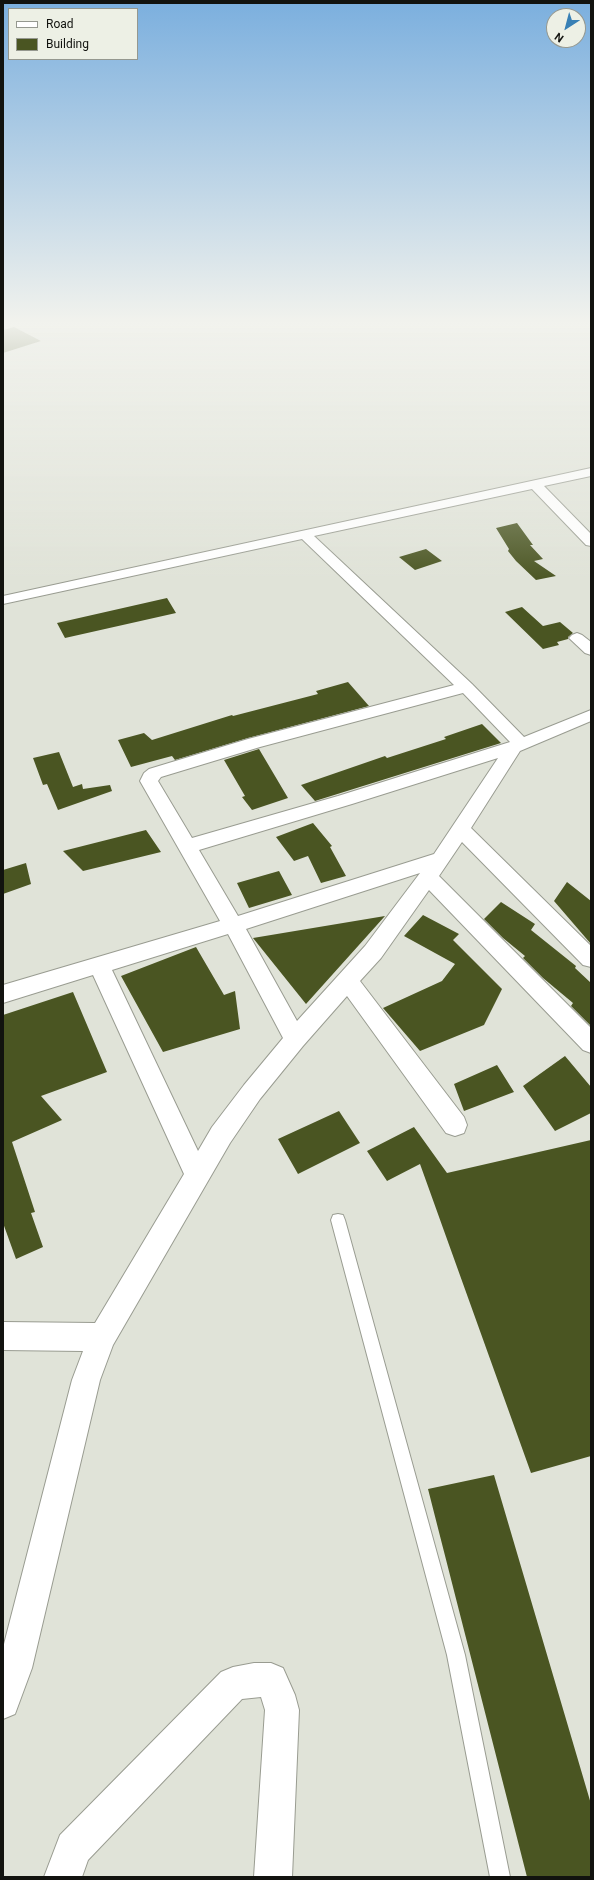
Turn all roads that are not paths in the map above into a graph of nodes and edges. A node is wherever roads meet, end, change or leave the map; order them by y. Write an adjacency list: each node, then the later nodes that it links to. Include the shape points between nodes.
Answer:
1 (591, 472): 2 (street)
2 (535, 484): 3 (street); 4 (street)
3 (304, 534): 5 (street); 8 (street)
4 (591, 542)
5 (3, 600)
6 (577, 638): 7 (street)
7 (591, 649)
8 (466, 687): 10 (street); 12 (street, via 262,741 155,773 149,781)
9 (591, 715): 10 (street)
10 (518, 746): 11 (street); 12 (street)
11 (460, 829): 13 (street); 16 (street)
12 (188, 846): 15 (street)
13 (441, 859): 14 (street); 15 (street)
14 (428, 877): 18 (street, via 373,952); 21 (street)
15 (233, 925): 17 (street); 20 (street)
16 (591, 959)
17 (99, 965): 19 (street); 23 (street)
18 (348, 980): 20 (street); 22 (street)
19 (3, 994)
20 (296, 1039): 23 (street, via 221,1135)
21 (591, 1043)
22 (455, 1125)
23 (197, 1175): 26 (street)
24 (338, 1220): 31 (lane, via 456,1655)
25 (3, 1336): 26 (street)
26 (102, 1337): 27 (street, via 86,1380)
27 (9, 1666): 28 (street)
28 (3, 1702)
29 (63, 1877): 30 (street, via 73,1848 233,1684 271,1680 282,1710)
30 (273, 1877)
31 (500, 1877)

